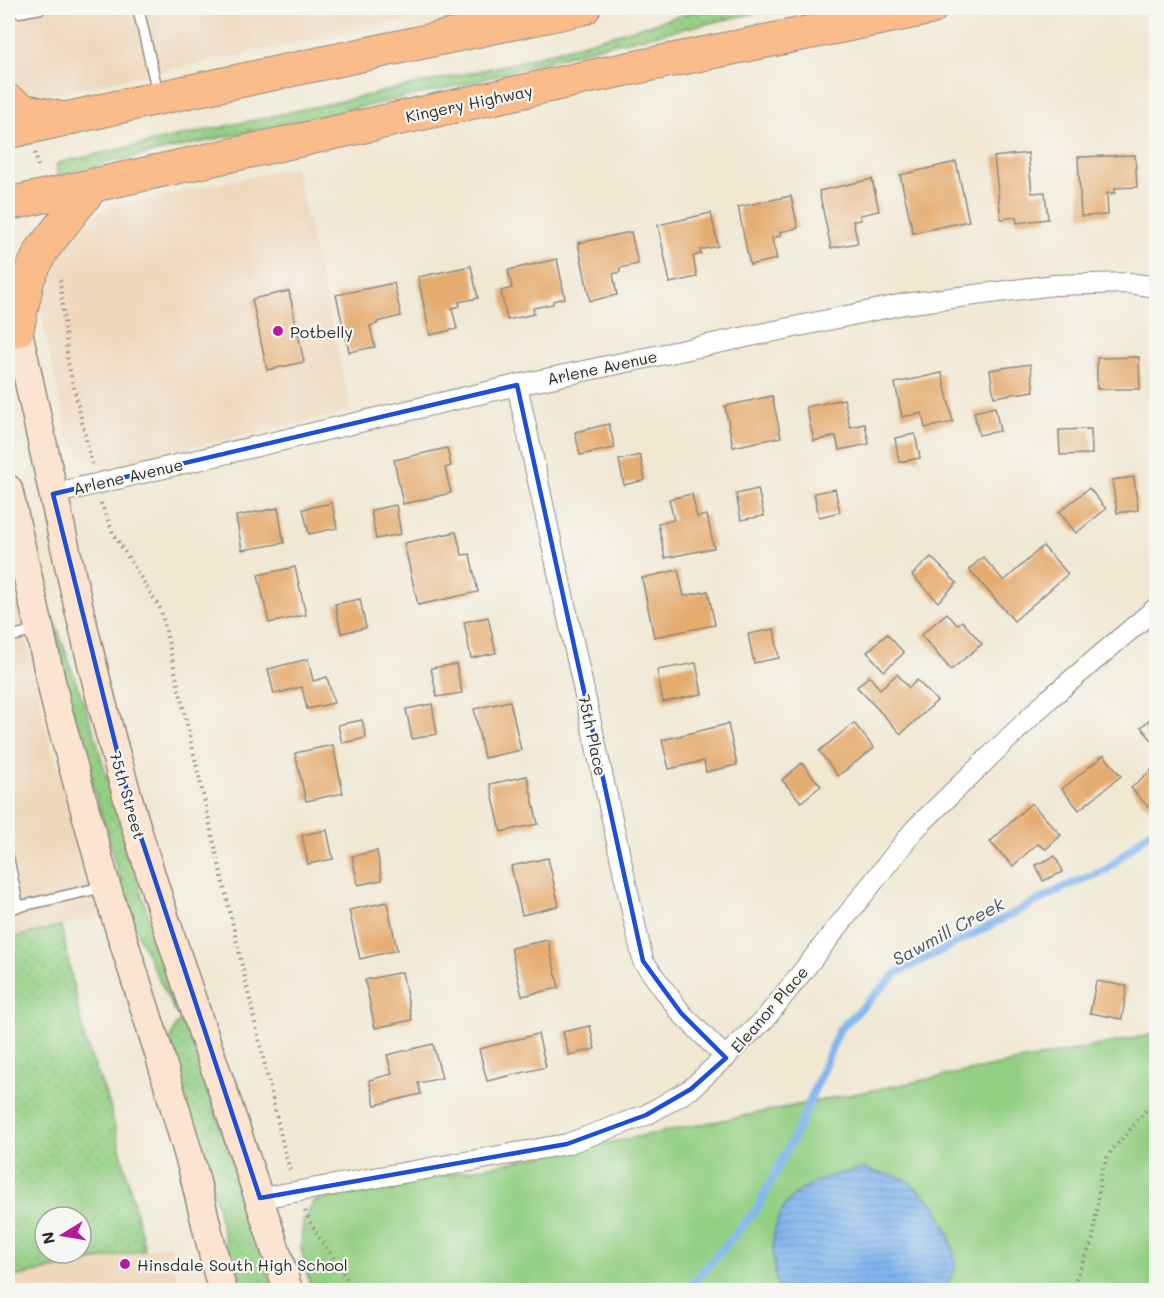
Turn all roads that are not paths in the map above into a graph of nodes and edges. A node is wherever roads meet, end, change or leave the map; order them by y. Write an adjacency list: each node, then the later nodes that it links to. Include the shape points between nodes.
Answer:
1 (18, 8): 2 (lane, via 20,12)
2 (41, 8)
3 (138, 8): 6 (lane)
4 (584, 8): 6 (highway)
5 (931, 8): 10 (highway, Kingery Highway, via 604,73)
6 (158, 98): 8 (highway)
7 (8, 101): 8 (highway, via 23,110)
8 (63, 119): 9 (highway)
9 (8, 132)
10 (93, 185): 11 (highway, Kingery Highway); 14 (highway, via 42,250 28,278)
11 (8, 204)
12 (1156, 287): 15 (street, Arlene Avenue, via 1054,285 904,304)
13 (8, 288): 14 (main road, 75th Street)
14 (17, 330): 17 (main road, 75th Street)
15 (517, 385): 17 (street, Arlene Avenue); 25 (street, 75th Place, via 643,961 681,1013)
16 (8, 489): 18 (main road)
17 (53, 494): 26 (main road, 75th Street, via 122,778)
18 (13, 540): 20 (main road)
19 (1156, 608): 25 (street, Eleanor Place, via 1041,707 915,829 765,1019)
20 (39, 630): 21 (lane); 23 (main road)
21 (8, 637)
22 (8, 857): 24 (lane)
23 (106, 886): 24 (lane); 27 (main road, via 193,1170)
24 (13, 907)
25 (726, 1058): 26 (street, Eleanor Place, via 691,1089 646,1114 567,1144)
26 (260, 1198): 28 (main road, 75th Street)
27 (222, 1290)
28 (288, 1290)

